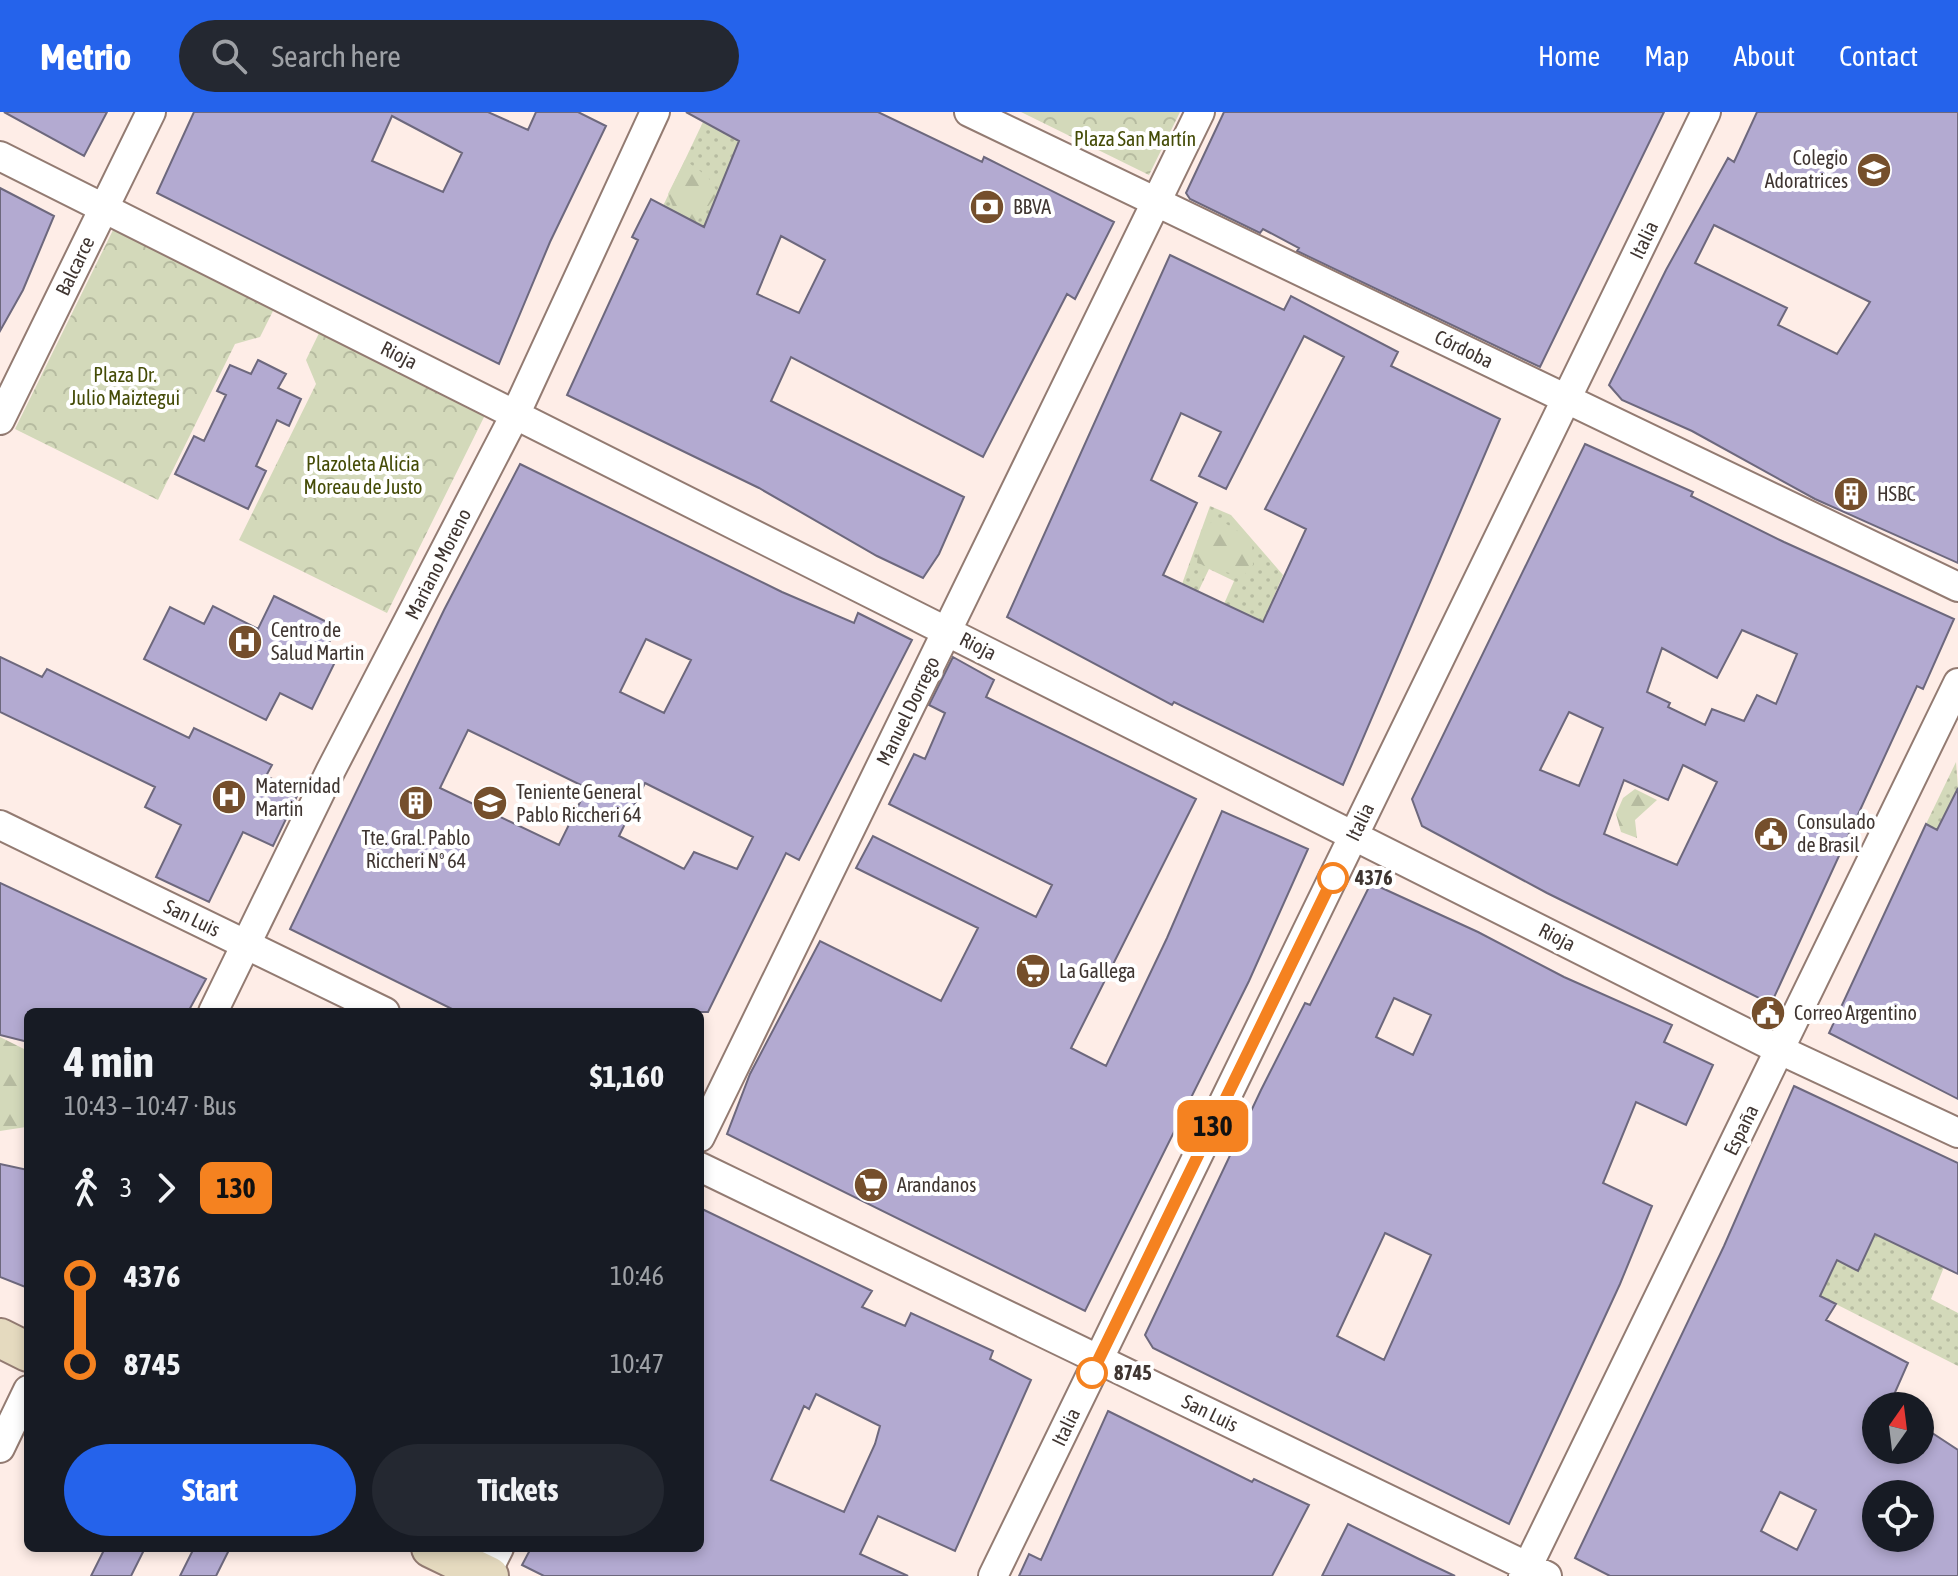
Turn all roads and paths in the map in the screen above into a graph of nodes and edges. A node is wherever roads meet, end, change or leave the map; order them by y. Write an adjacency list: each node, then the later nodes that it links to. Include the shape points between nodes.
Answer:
1 (151, 112): 8 (street, Balcarce)
2 (655, 112): 10 (street, Mariano Moreno)
3 (969, 112): 7 (street, Córdoba)
4 (1200, 112): 7 (street, Manuel Dorrego)
5 (1706, 112): 9 (street, Italia)
6 (0, 156): 8 (street, Rioja)
7 (1156, 202): 9 (street, Córdoba); 13 (street, Manuel Dorrego)
8 (104, 207): 10 (street, Rioja); 11 (street, Balcarce)
9 (1566, 399): 12 (street, Córdoba); 16 (street, Italia)
10 (516, 413): 13 (street, Rioja); 17 (street, Mariano Moreno)
11 (0, 420)
12 (1958, 587)
13 (948, 630): 16 (street, Rioja); 21 (street, Manuel Dorrego)
14 (1958, 683): 20 (street, España)
15 (0, 825): 17 (street, San Luis)
16 (1354, 835): 20 (street, Rioja); 26 (street, Italia)
17 (246, 944): 18 (street, Mariano Moreno); 19 (street, San Luis)
18 (215, 1008)
19 (377, 1008)
20 (1780, 1050): 22 (street, Rioja); 31 (street, España)
21 (704, 1129)
22 (1958, 1133)
23 (704, 1169): 26 (street, San Luis)
24 (0, 1338): 25 (main road)
25 (24, 1350)
26 (1099, 1359): 31 (street, San Luis); 32 (street, Italia)
27 (24, 1398): 28 (street)
28 (0, 1448)
29 (442, 1552): 30 (main road)
30 (490, 1569)
31 (1533, 1573)
32 (993, 1576)

